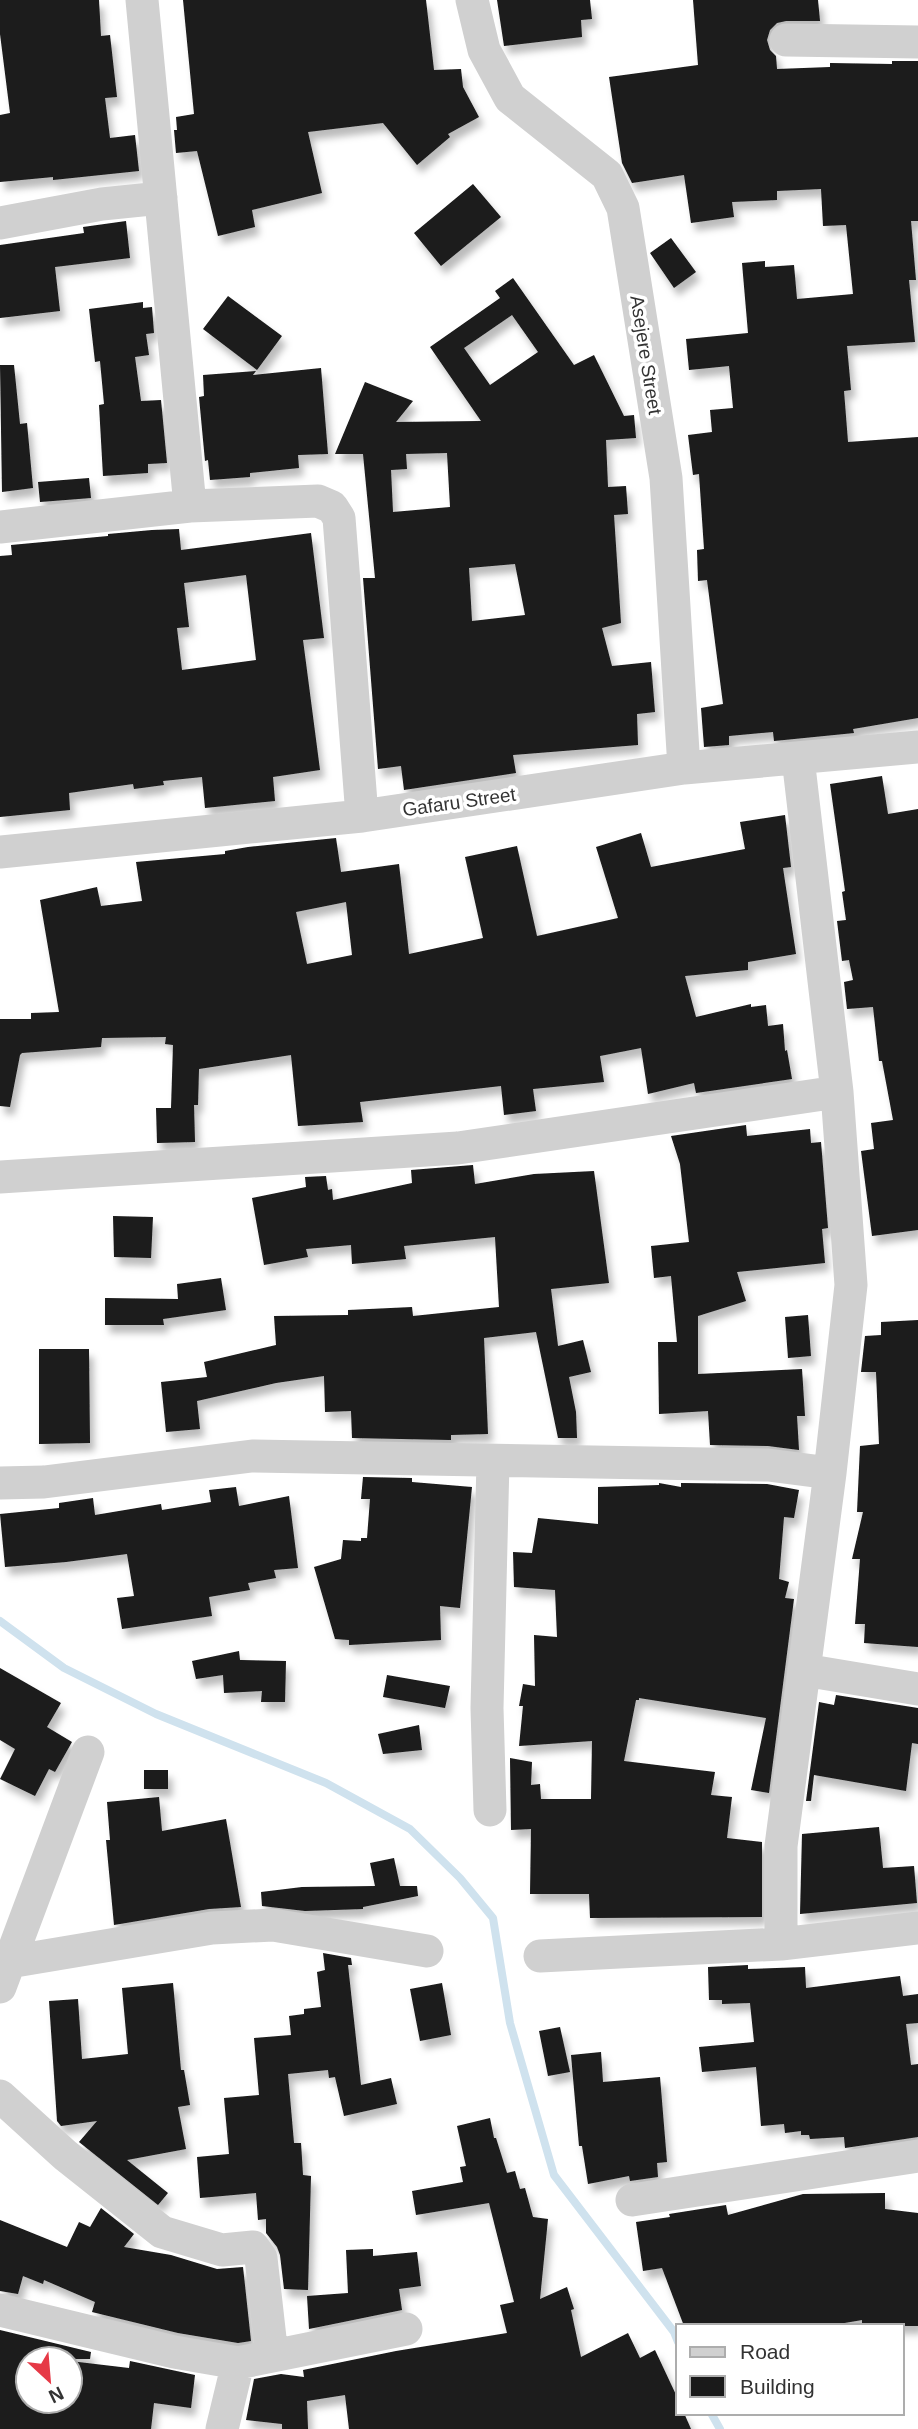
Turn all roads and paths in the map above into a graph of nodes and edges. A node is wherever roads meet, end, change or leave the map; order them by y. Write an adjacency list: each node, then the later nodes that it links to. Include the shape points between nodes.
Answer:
1 (142, 0): 5 (street)
2 (472, 0): 11 (street, Asejere Street, via 484,50 510,99 607,175 623,208 666,478)
3 (786, 40): 4 (street)
4 (918, 42)
5 (161, 198): 6 (street); 7 (street)
6 (0, 223)
7 (190, 506): 8 (street); 12 (street, via 318,501 332,507 339,518)
8 (0, 527)
9 (918, 747): 10 (street, Gafaru Street)
10 (798, 758): 11 (street, Gafaru Street); 14 (street)
11 (684, 768): 12 (street, Gafaru Street)
12 (362, 816): 13 (street, Gafaru Street)
13 (0, 852)
14 (837, 1091): 15 (street, via 458,1148); 17 (street, via 851,1285)
15 (0, 1177)
16 (493, 1461): 17 (street, via 768,1465); 18 (street, via 252,1456 44,1482); 22 (street, via 487,1708)
17 (830, 1473): 19 (street)
18 (0, 1483)
19 (804, 1670): 20 (street); 24 (street, via 781,1846)
20 (918, 1689)
21 (88, 1752): 27 (street)
22 (490, 1810)
23 (918, 1928): 24 (street)
24 (781, 1944): 26 (street)
25 (427, 1951): 27 (street, via 272,1925 212,1928)
26 (540, 1956)
27 (5, 1975)
28 (0, 2096): 33 (street, via 162,2232 222,2250 253,2247 261,2258)
29 (918, 2157): 30 (street)
30 (632, 2200)
31 (0, 2310): 34 (street)
32 (406, 2329): 33 (street)
33 (272, 2356): 34 (street)
34 (238, 2363): 35 (street)
35 (222, 2429)

